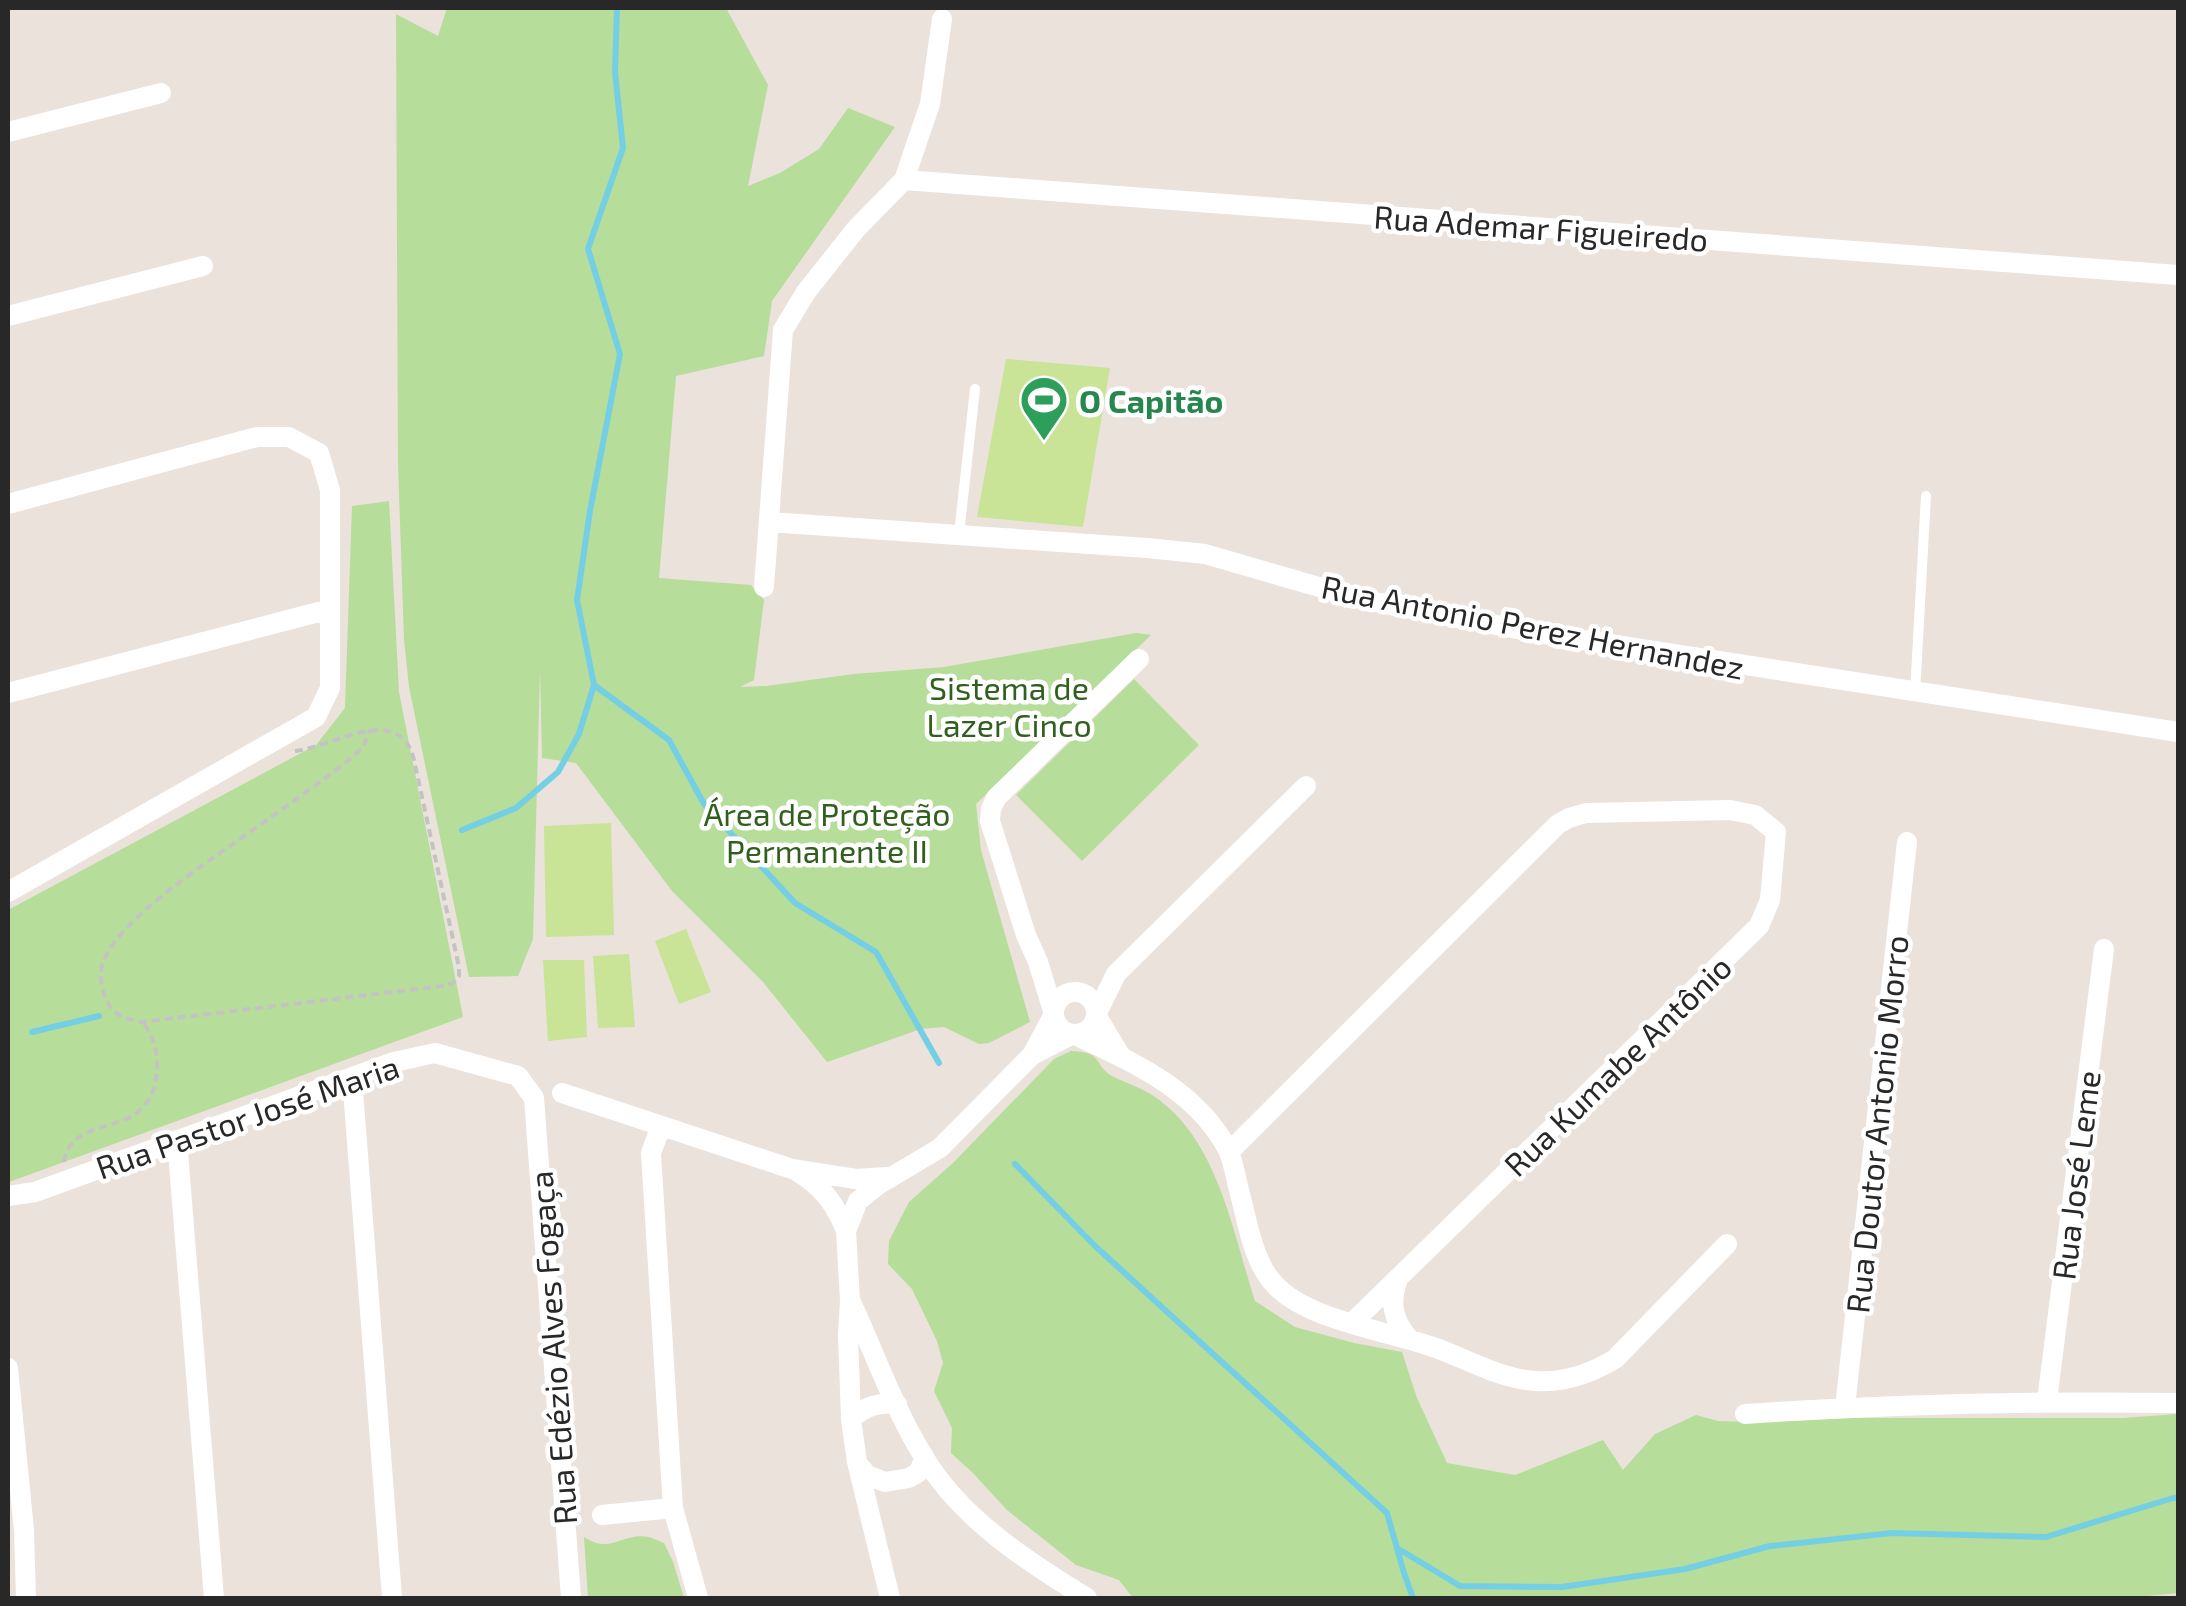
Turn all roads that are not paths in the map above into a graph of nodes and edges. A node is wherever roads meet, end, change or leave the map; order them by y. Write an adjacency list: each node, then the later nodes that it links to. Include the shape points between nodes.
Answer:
1 (942, 20): 4 (street, via 930,104)
2 (160, 93): 3 (street)
3 (8, 132)
4 (904, 180): 6 (street, Rua Ademar Figueiredo); 11 (street, via 856,229 783,330)
5 (203, 266): 7 (street)
6 (2178, 275)
7 (8, 316)
8 (976, 389): 12 (lane)
9 (1926, 496): 16 (lane)
10 (8, 504): 14 (street, via 257,437 289,437 319,453 330,490)
11 (768, 522): 12 (street, Rua Antonio Perez Hernandez); 13 (street)
12 (959, 534): 16 (street, Rua Antonio Perez Hernandez, via 1205,554 1400,607)
13 (764, 587)
14 (330, 609): 17 (street); 21 (street, via 330,688 316,717)
15 (1138, 659): 23 (street, via 991,809)
16 (1915, 692): 18 (street, Rua Antonio Perez Hernandez)
17 (8, 693)
18 (2178, 732)
19 (1306, 786): 24 (street)
20 (1907, 842): 52 (street, Rua Doutor Antonio Morro)
21 (8, 892)
22 (2104, 949): 49 (street, Rua José Leme)
23 (1038, 962): 25 (street); 26 (street)
24 (1116, 974): 25 (street); 27 (street)
25 (1074, 992): 26 (street, via 1058,1001); 27 (street, via 1092,1000)
26 (1054, 1014): 28 (street); 29 (street)
27 (1096, 1015): 28 (street, via 1089,1029); 30 (street)
28 (1074, 1034): 29 (street); 30 (street)
29 (1032, 1055): 38 (street, via 940,1148)
30 (1122, 1056): 36 (street, via 1172,1085)
31 (352, 1078): 33 (street, Rua Pastor José Maria, via 435,1053 518,1076); 35 (street, Rua Pastor José Maria); 62 (street)
32 (562, 1093): 34 (street)
33 (534, 1098): 63 (street, Rua Edézio Alves Fogaça)
34 (661, 1126): 37 (street); 57 (street, via 651,1153)
35 (177, 1140): 40 (street, Rua Pastor José Maria); 61 (street)
36 (1229, 1152): 44 (street, Rua Kumabe Antônio, via 1558,824 1586,813 1730,810 1770,825 1776,832 1770,900 1759,926); 46 (street, via 1251,1236 1273,1283 1293,1300)
37 (792, 1169): 39 (street); 42 (street, via 826,1195)
38 (898, 1174): 39 (street); 41 (street)
39 (850, 1179): 41 (street, via 861,1186)
40 (8, 1196)
41 (858, 1201): 42 (street)
42 (846, 1231): 45 (street)
43 (1727, 1244): 47 (street, via 1615,1359 1558,1382 1513,1379)
44 (1399, 1278): 46 (street, Rua Kumabe Antônio); 47 (street, via 1392,1308)
45 (850, 1300): 51 (street); 54 (street)
46 (1352, 1323): 47 (street)
47 (1409, 1339)
48 (8, 1368): 60 (street)
49 (2046, 1401): 50 (street); 52 (street)
50 (2178, 1403)
51 (897, 1404): 54 (street, via 876,1404); 55 (street)
52 (1844, 1407): 53 (street)
53 (1746, 1414)
54 (851, 1419): 56 (street)
55 (924, 1458): 56 (street, via 909,1478 885,1482); 59 (street, via 1011,1549)
56 (857, 1462): 65 (street)
57 (672, 1508): 58 (street); 64 (street)
58 (602, 1515)
59 (1077, 1595)
60 (26, 1598)
61 (214, 1598)
62 (392, 1598)
63 (571, 1598)
64 (698, 1598)
65 (890, 1598)

